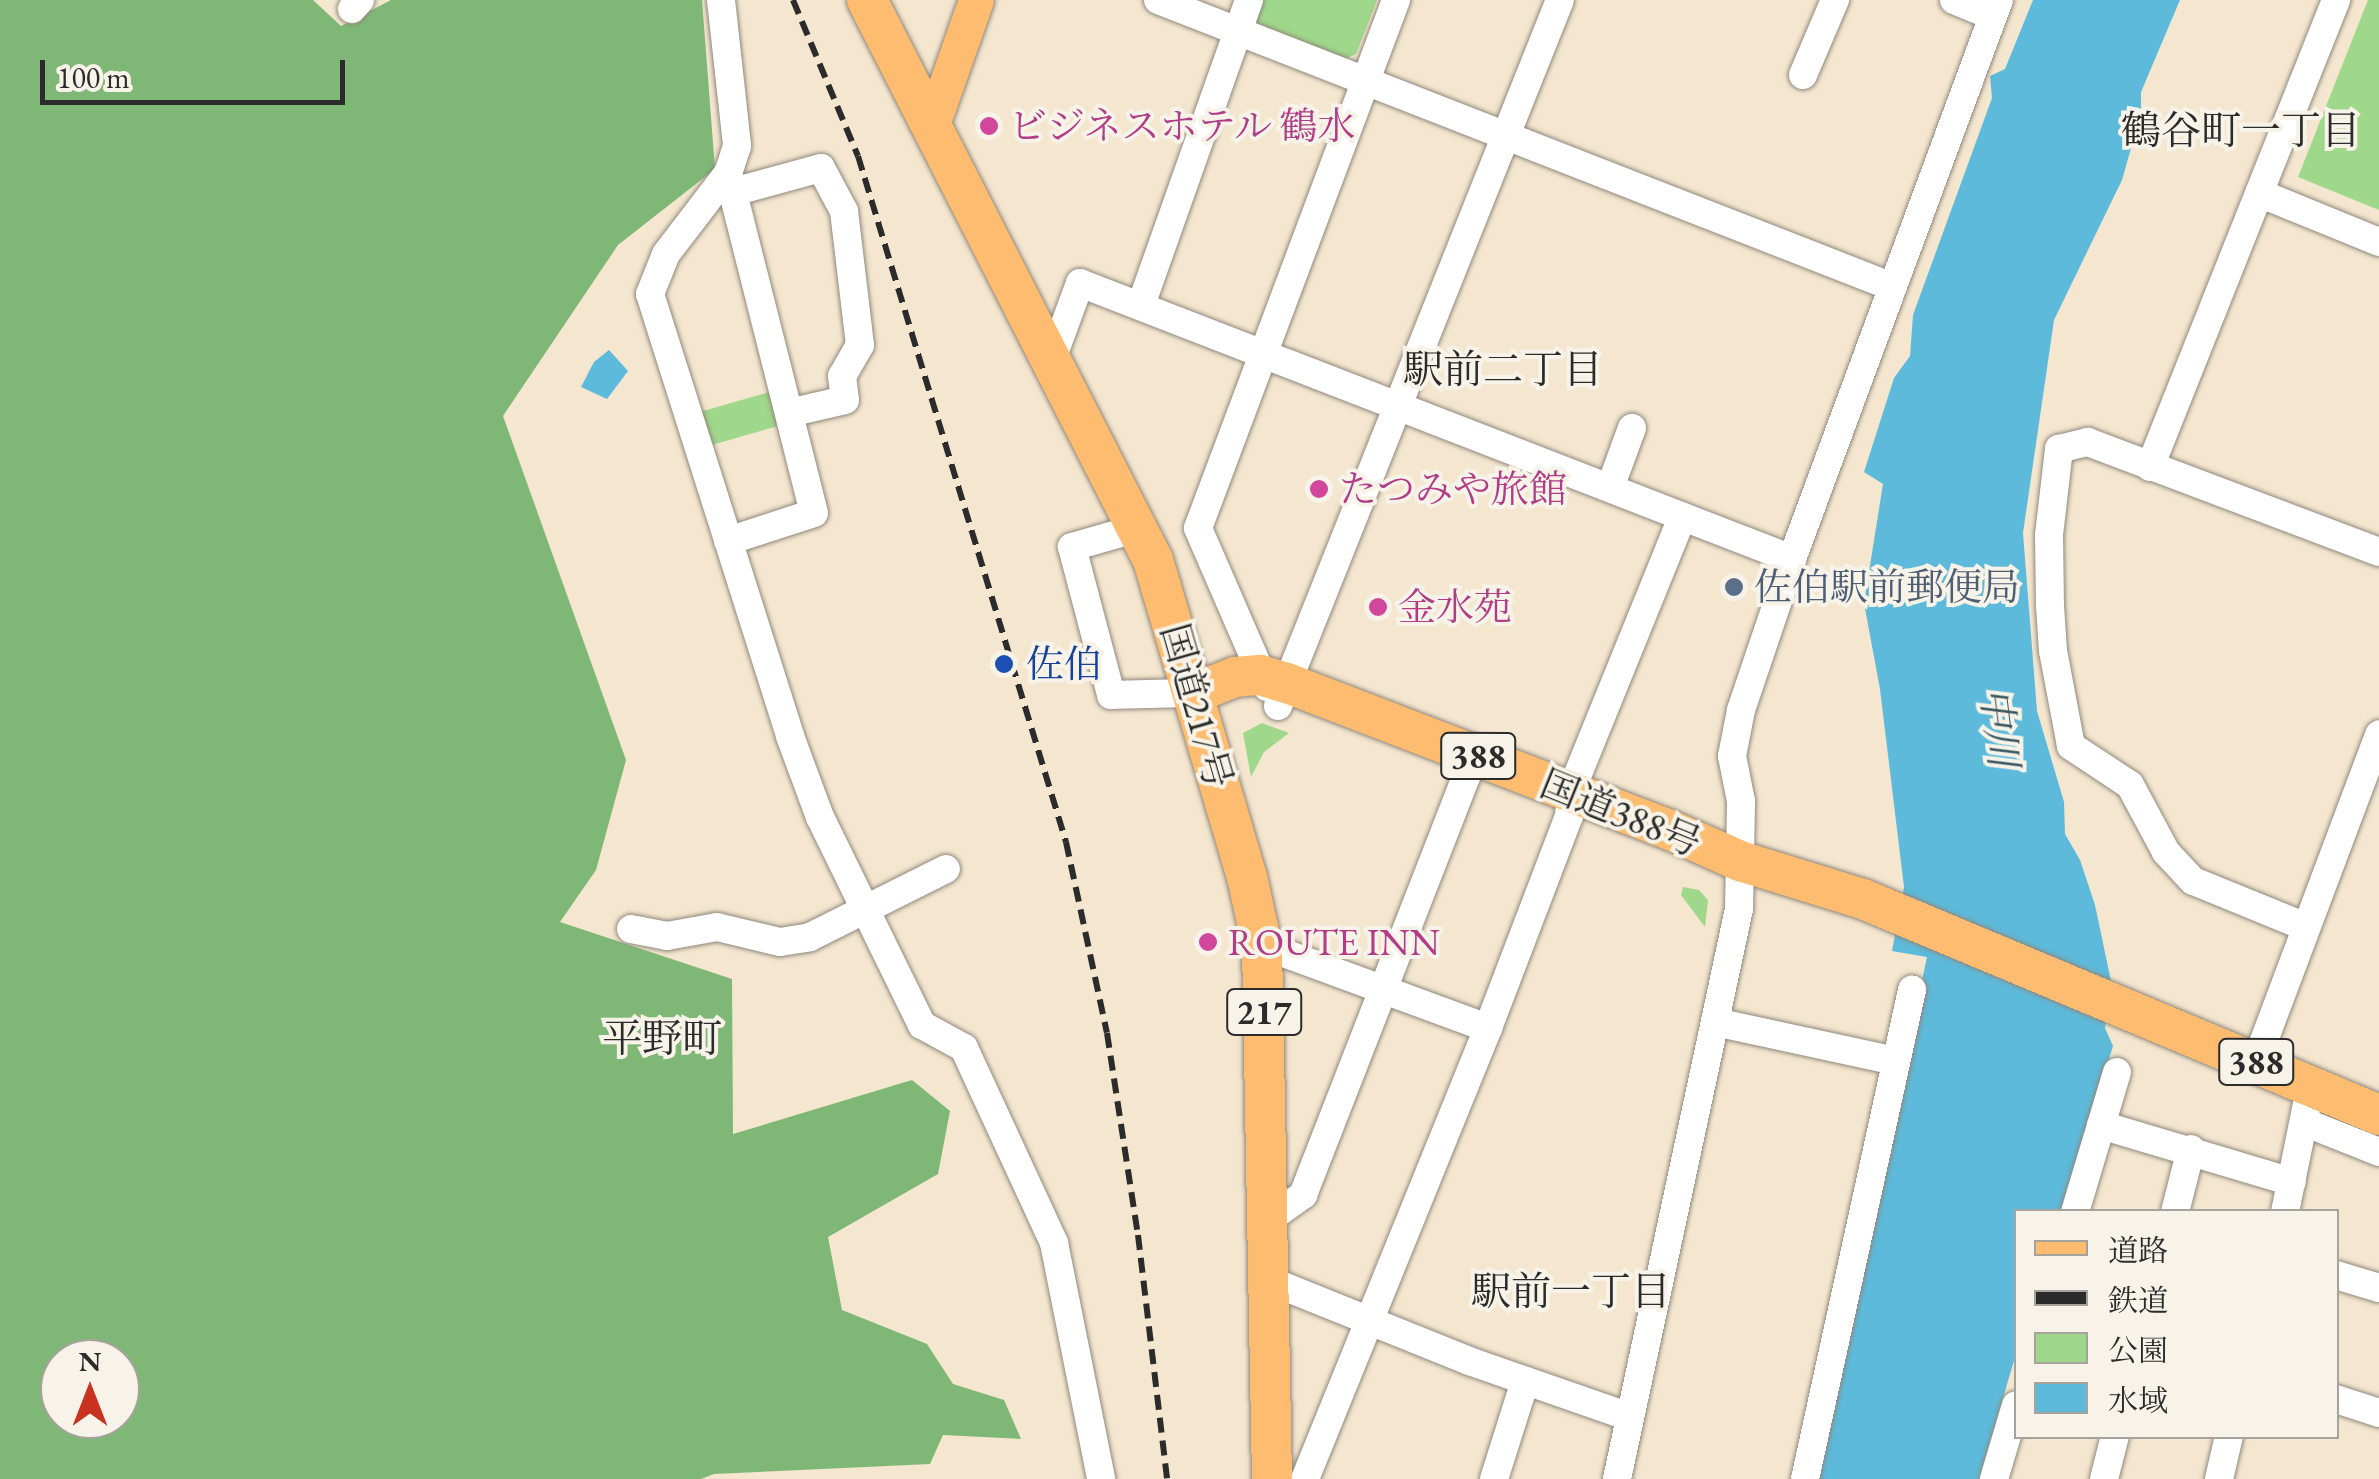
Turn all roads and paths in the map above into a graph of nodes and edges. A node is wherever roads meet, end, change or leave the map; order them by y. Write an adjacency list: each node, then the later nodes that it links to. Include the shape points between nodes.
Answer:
1 (721, 0): 17 (street, via 737,146)
2 (868, 0): 15 (highway, 国道217号 / 217)
3 (976, 0): 15 (main road)
4 (1158, 0): 12 (street)
5 (1250, 0): 12 (street)
6 (1396, 0): 14 (street)
7 (1560, 0): 16 (street)
8 (1835, 0): 13 (street)
9 (1954, 0): 11 (street)
10 (2336, 0): 18 (street)
11 (1996, 8): 20 (street)
12 (1239, 29): 14 (street); 21 (street)
13 (1803, 75)
14 (1365, 82): 16 (street); 22 (street)
15 (933, 122): 23 (highway, 国道217号 / 217)
16 (1506, 137): 20 (street); 24 (street)
17 (731, 183): 25 (street); 25 (street, via 821,168 844,211 860,345 842,376 845,400); 31 (street, via 666,254 650,294)
18 (2259, 194): 19 (street); 27 (street)
19 (2379, 242)
20 (1893, 287): 33 (street)
21 (1141, 305): 22 (street); 23 (street, via 1080,283)
22 (1263, 352): 24 (street); 34 (street, via 1200,518 1199,538)
23 (1052, 359): 30 (highway, 国道217号 / 217)
24 (1398, 405): 28 (street); 34 (street)
25 (789, 413): 31 (street, via 814,513)
26 (1632, 428): 28 (street)
27 (2150, 467): 32 (street); 42 (street, via 2088,442 2059,449 2049,535 2050,606 2071,746 2130,785 2166,852 2193,881)
28 (1610, 488): 29 (street)
29 (1682, 517): 33 (street); 38 (street)
30 (1138, 528): 35 (highway, 国道217号 / 217); 35 (street, via 1072,547 1111,695)
31 (728, 542): 41 (street, via 814,801)
32 (2379, 552)
33 (1792, 559): 39 (street, via 1732,756)
34 (1275, 688): 35 (highway, via 1235,678); 37 (highway, 国道388号 / 388)
35 (1195, 693): 44 (highway, 国道217号 / 217)
36 (2379, 734): 42 (street)
37 (1466, 764): 38 (highway, 国道388号 / 388); 45 (street)
38 (1570, 804): 39 (highway, 国道388号 / 388); 48 (street)
39 (1740, 862): 47 (street, via 1739,909); 50 (highway, 国道388号 / 388, via 1892,912)
40 (946, 868): 41 (street)
41 (864, 907): 43 (street, via 810,937 780,942 717,928 667,936); 74 (street, via 922,1025 964,1048 1054,1243)
42 (2306, 928): 50 (street)
43 (631, 929)
44 (1262, 945): 45 (street); 61 (highway, 国道217号 / 217)
45 (1382, 989): 48 (street); 61 (street, via 1304,1195)
46 (1912, 990): 49 (street)
47 (1715, 1022): 49 (street); 70 (street)
48 (1488, 1028): 65 (street)
49 (1896, 1061): 79 (street)
50 (2256, 1062): 52 (highway, 国道388号 / 388)
51 (2117, 1072): 54 (street)
52 (2307, 1103): 53 (highway, 国道388号 / 388); 56 (street); 57 (street)
53 (2379, 1115)
54 (2101, 1125): 55 (street); 58 (street)
55 (2191, 1149): 57 (street); 59 (street)
56 (2379, 1152)
57 (2292, 1182): 60 (street)
58 (2075, 1209)
59 (2176, 1209)
60 (2286, 1209)
61 (1265, 1222): 63 (highway, 国道217号 / 217)
62 (2339, 1276): 64 (street)
63 (1268, 1280): 65 (street); 75 (highway, 国道217号 / 217)
64 (2379, 1288)
65 (1368, 1320): 66 (street); 76 (street)
66 (1525, 1381): 70 (street); 77 (street)
67 (2339, 1399): 69 (street)
68 (2014, 1412): 80 (street)
69 (2379, 1413)
70 (1630, 1417): 78 (street)
71 (2114, 1439): 81 (street)
72 (2230, 1439): 73 (street)
73 (2226, 1477)
74 (1101, 1479)
75 (1272, 1479)
76 (1305, 1479)
77 (1494, 1479)
78 (1617, 1479)
79 (1805, 1479)
80 (1994, 1479)
81 (2104, 1479)

